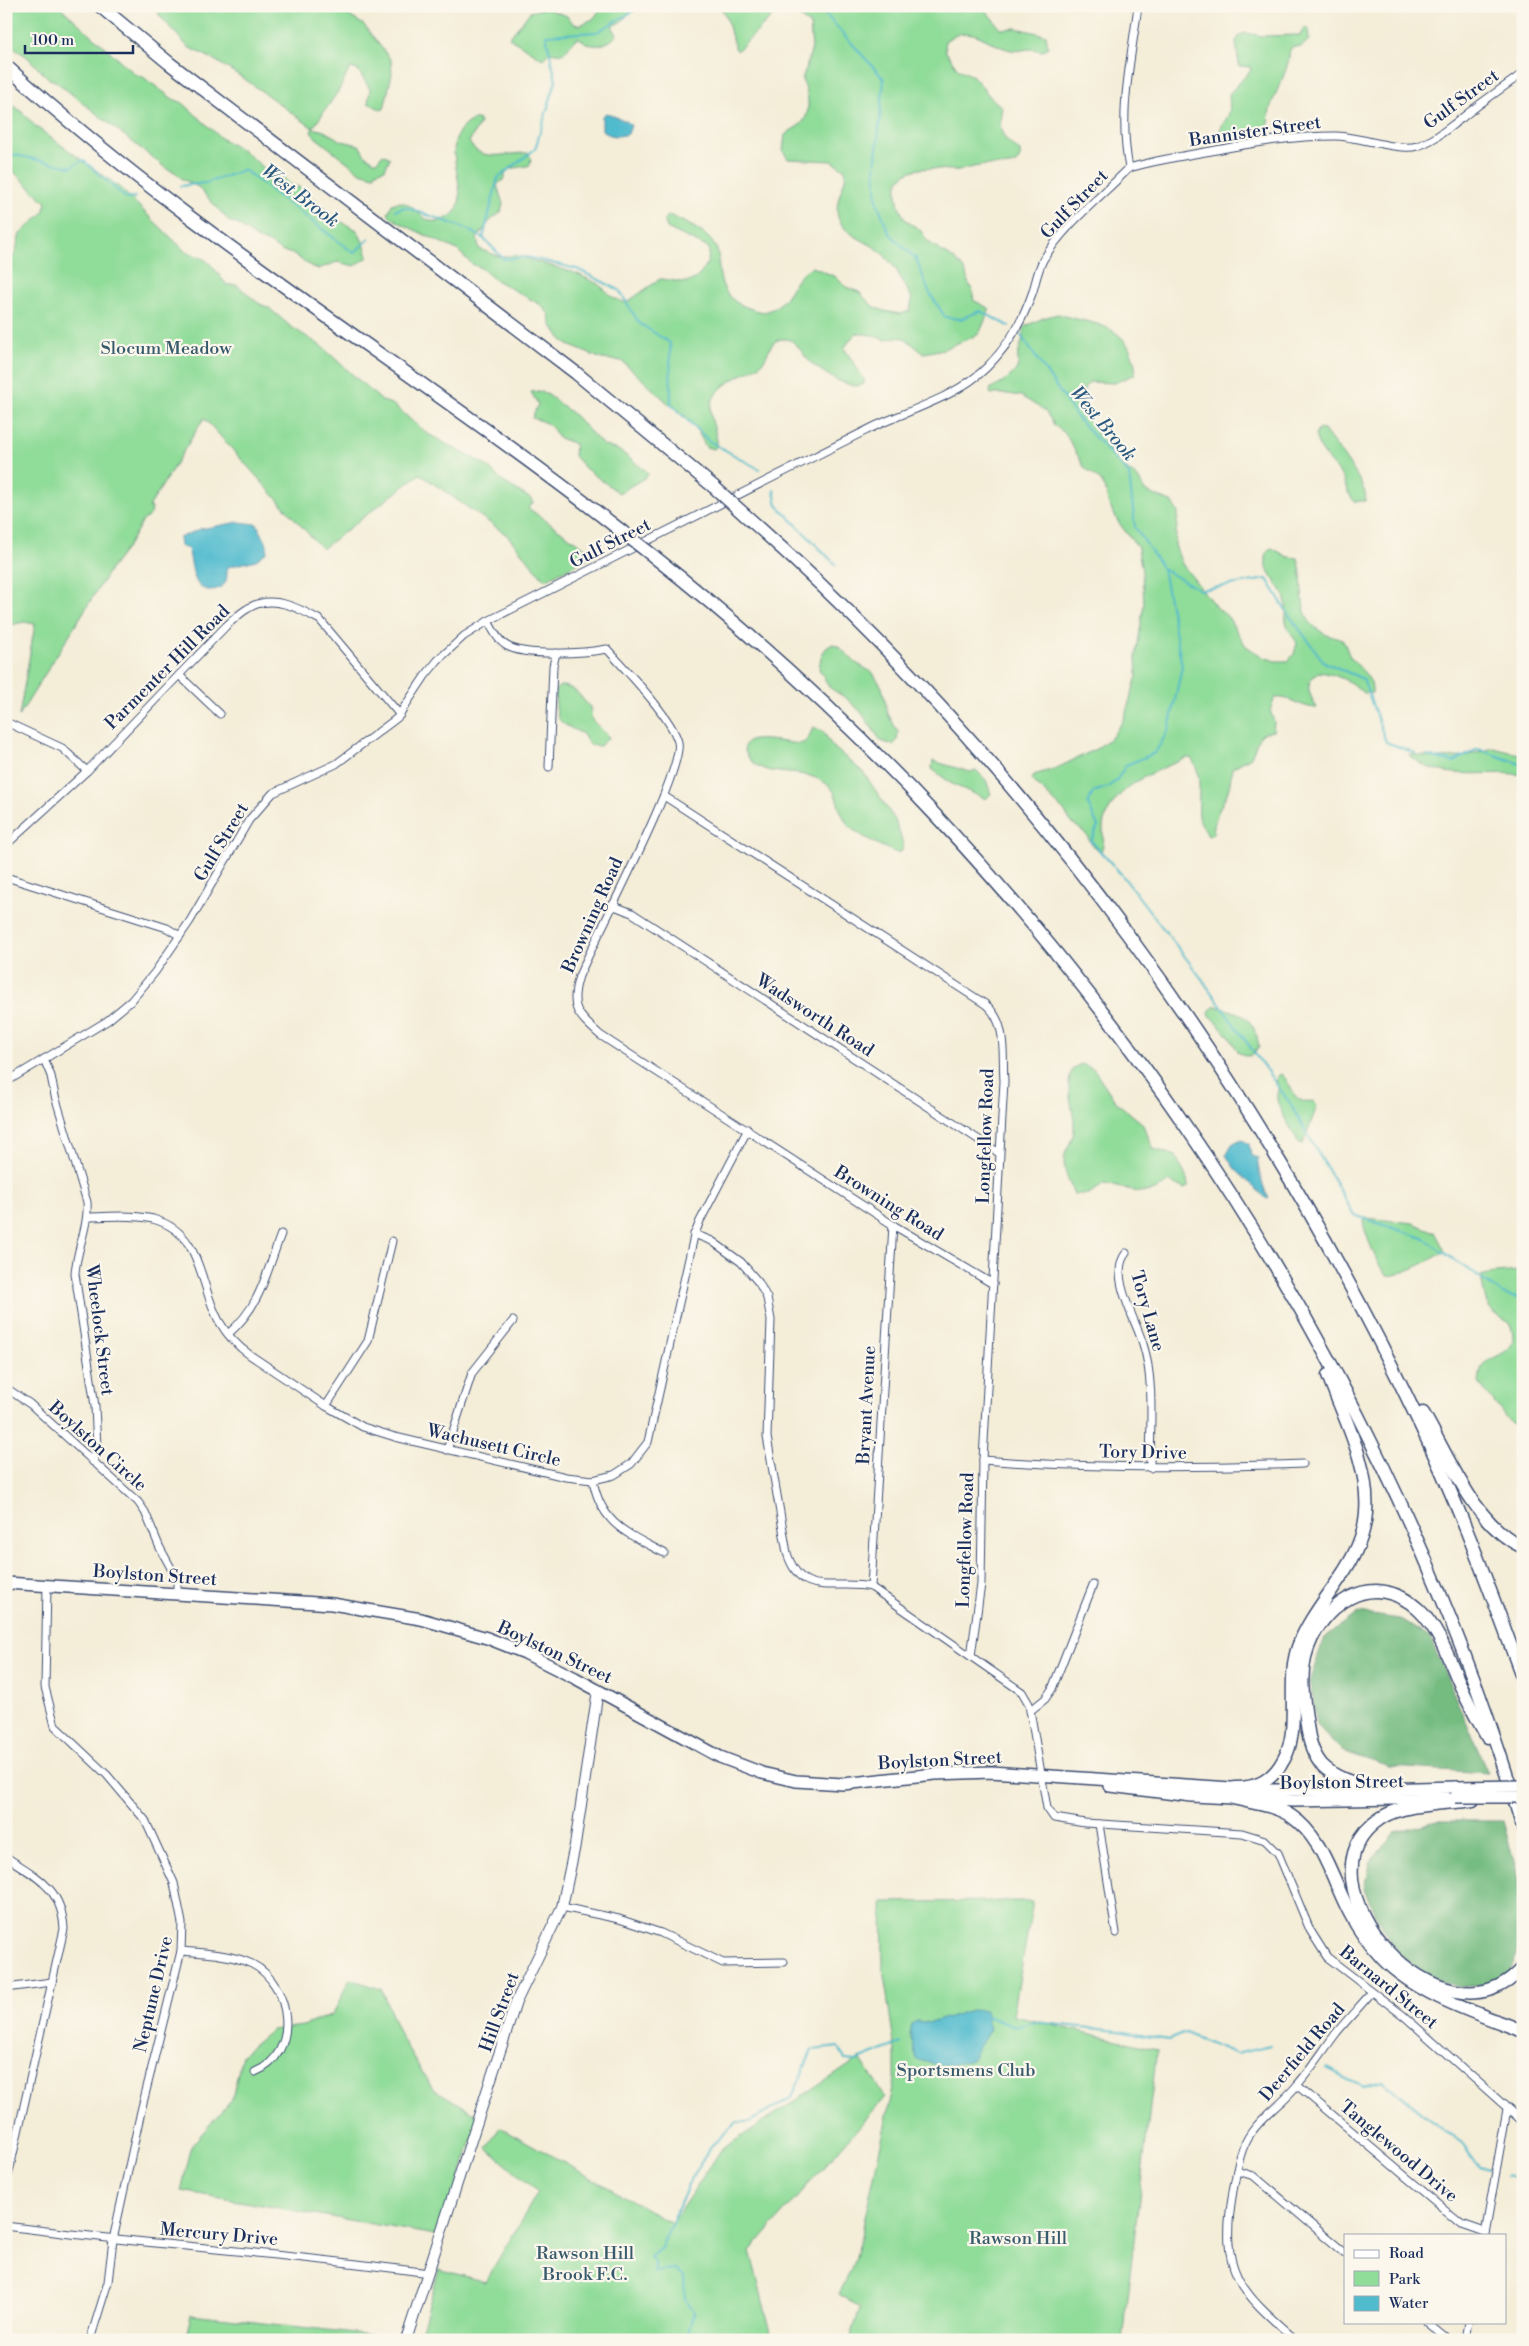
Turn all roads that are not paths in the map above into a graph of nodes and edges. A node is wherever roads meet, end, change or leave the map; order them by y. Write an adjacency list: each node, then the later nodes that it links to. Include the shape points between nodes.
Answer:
1 (100, 6): 33 (highway, bridge, via 184,74 576,373 714,487 840,602 928,693 1010,786 1166,988 1244,1105)
2 (1138, 6): 6 (street, Gulf Street, via 1124,100 1124,136)
3 (6, 66): 32 (highway, bridge, via 200,224 620,530 761,646 849,727 934,814 1013,902 1118,1033 1184,1123)
4 (1523, 72): 5 (street, Gulf Street, via 1428,142 1410,148)
5 (1386, 144): 6 (street, Bannister Street, via 1345,136 1274,140)
6 (1129, 168): 7 (street, Gulf Street, via 1058,238 1038,271 1020,323 988,367 968,382)
7 (488, 621): 8 (street, Browning Road, via 506,646); 11 (street, Gulf Street, via 464,636 434,664)
8 (556, 653): 13 (street); 15 (street, Browning Road, via 582,653 607,648 668,722 676,736 679,752)
9 (179, 675): 10 (street); 11 (street, Parmenter Hill Road, via 248,608 265,602 285,604 320,620); 14 (street, Parmenter Hill Road)
10 (220, 714)
11 (400, 715): 19 (street, Gulf Street, via 341,761 320,773 283,786 260,805)
12 (6, 722): 14 (street, via 62,748)
13 (549, 767)
14 (87, 771): 16 (street, Parmenter Hill Road)
15 (664, 796): 18 (street, Browning Road); 23 (street, Longfellow Road, via 818,894 994,1013 1001,1032 1004,1082)
16 (6, 845)
17 (6, 877): 19 (street, via 167,928)
18 (612, 905): 22 (street, Browning Road, via 579,976 574,999 578,1013 600,1035); 23 (street, Wadsworth Road, via 632,913)
19 (180, 936): 20 (street, Gulf Street, via 123,1010)
20 (44, 1059): 21 (street, Gulf Street); 24 (street, Wheelock Street, via 83,1186)
21 (6, 1082)
22 (748, 1129): 25 (street, Browning Road); 27 (street, Wachusett Circle)
23 (999, 1153): 30 (street, Longfellow Road)
24 (87, 1217): 34 (street, Wachusett Circle, via 145,1218 176,1231 194,1252 215,1312); 39 (street, Wheelock Street, via 75,1274 95,1406 97,1448)
25 (893, 1225): 30 (street, Browning Road); 48 (street, Bryant Avenue)
26 (281, 1234): 34 (street, via 254,1305 244,1320)
27 (694, 1234): 42 (street, Wachusett Circle, via 648,1442 626,1468); 48 (street, via 712,1241 741,1262 760,1282 767,1298 771,1320 767,1437 790,1564 802,1579 819,1586 847,1584)
28 (392, 1241): 36 (street, via 368,1341)
29 (1126, 1253): 41 (street, Tory Lane, via 1120,1275 1144,1346 1148,1370)
30 (993, 1284): 38 (street, Longfellow Road)
31 (513, 1321): 37 (street, via 472,1374)
32 (1309, 1326): 54 (highway, via 1365,1432 1420,1550 1472,1675); 58 (highway, via 1361,1469 1366,1505 1364,1530 1353,1557 1314,1615 1298,1650 1292,1681 1290,1742 1286,1758 1261,1784)
33 (1375, 1331): 43 (highway, via 1477,1506 1498,1531); 51 (highway, via 1451,1493)
34 (228, 1334): 36 (street, Wachusett Circle, via 250,1355)
35 (6, 1388): 39 (street, Boylston Circle, via 30,1404)
36 (326, 1406): 37 (street, Wachusett Circle, via 370,1430)
37 (447, 1450): 42 (street, Wachusett Circle, via 566,1477)
38 (983, 1460): 41 (street, Tory Drive, via 1056,1466); 50 (street, Longfellow Road, via 981,1584)
39 (93, 1462): 49 (street, Boylston Circle, via 145,1512 177,1579)
40 (1304, 1464): 41 (street, Tory Drive)
41 (1150, 1468)
42 (594, 1480): 44 (street, via 599,1502 613,1522)
43 (1523, 1547)
44 (664, 1553)
45 (6, 1583): 46 (main road, Boylston Street)
46 (47, 1585): 49 (main road, Boylston Street); 69 (street, Neptune Drive, via 44,1664 50,1714 62,1734 107,1775 145,1820 174,1883 182,1923)
47 (1093, 1585): 53 (street, via 1052,1689)
48 (871, 1587): 50 (street)
49 (177, 1593): 52 (main road, Boylston Street, via 339,1605 410,1616 513,1648)
50 (971, 1656): 53 (street, via 1023,1693)
51 (1523, 1678)
52 (598, 1690): 55 (main road, Boylston Street, via 720,1757 791,1780 839,1784 970,1772); 67 (street, Hill Street, via 576,1845)
53 (1030, 1711): 55 (street)
54 (1506, 1774): 57 (highway, via 1426,1618 1412,1604 1400,1598 1364,1592 1337,1604 1319,1626 1304,1660 1302,1692 1310,1742 1317,1758 1334,1775); 62 (highway)
55 (1040, 1776): 58 (main road, Boylston Street, via 1145,1791); 63 (street, Barnard Street, via 1047,1808 1054,1818)
56 (1523, 1786): 59 (main road, Boylston Street, bridge)
57 (1375, 1789): 58 (main road, Boylston Street); 59 (main road, Boylston Street)
58 (1234, 1793): 59 (main road, Boylston Street, via 1294,1801); 75 (highway, via 1280,1811 1301,1825 1320,1848 1361,1933 1384,1960 1406,1978 1450,2002)
59 (1455, 1796): 60 (highway, bridge); 71 (highway, via 1384,1816 1371,1827 1361,1841 1354,1863 1358,1908 1394,1958 1442,1988 1470,1992 1490,1990 1509,1980)
60 (1488, 1797): 61 (main road, bridge)
61 (1523, 1797)
62 (1518, 1812): 64 (highway); 65 (highway)
63 (1099, 1824): 68 (street); 74 (street, Barnard Street, via 1242,1832 1265,1840 1274,1847 1282,1861 1322,1952)
64 (1523, 1828)
65 (1523, 1838)
66 (6, 1858): 72 (street, via 40,1879 62,1908 64,1934)
67 (562, 1907): 70 (street, via 619,1919 661,1933 723,1963); 86 (street, Hill Street, via 518,1998)
68 (1116, 1933)
69 (181, 1951): 76 (street, via 253,1964 276,1986 286,2010 284,2038 271,2064); 84 (street, Neptune Drive)
70 (784, 1962)
71 (1523, 1967)
72 (52, 1982): 73 (street); 81 (street)
73 (6, 1988)
74 (1372, 1992): 77 (street, Deerfield Road, via 1338,2031); 78 (street, Barnard Street, via 1404,2016)
75 (1523, 2031)
76 (255, 2072)
77 (1298, 2086): 80 (street, Deerfield Road, via 1251,2133); 83 (street, Tanglewood Drive, via 1462,2224)
78 (1507, 2109): 79 (street, Barnard Street); 83 (street)
79 (1523, 2122)
80 (1237, 2171): 85 (street, via 1252,2174); 91 (street, Deerfield Road, via 1229,2213 1228,2238 1233,2266 1250,2299)
81 (6, 2185)
82 (6, 2226): 84 (street, Mercury Drive)
83 (1485, 2233)
84 (113, 2240): 86 (street, Mercury Drive, via 343,2261); 89 (street, Neptune Drive, via 108,2282)
85 (1344, 2252)
86 (429, 2273): 90 (street, Hill Street)
87 (1430, 2324): 92 (street)
88 (1468, 2324): 93 (street)
89 (90, 2340)
90 (406, 2340)
91 (1296, 2340)
92 (1449, 2340)
93 (1465, 2340)

